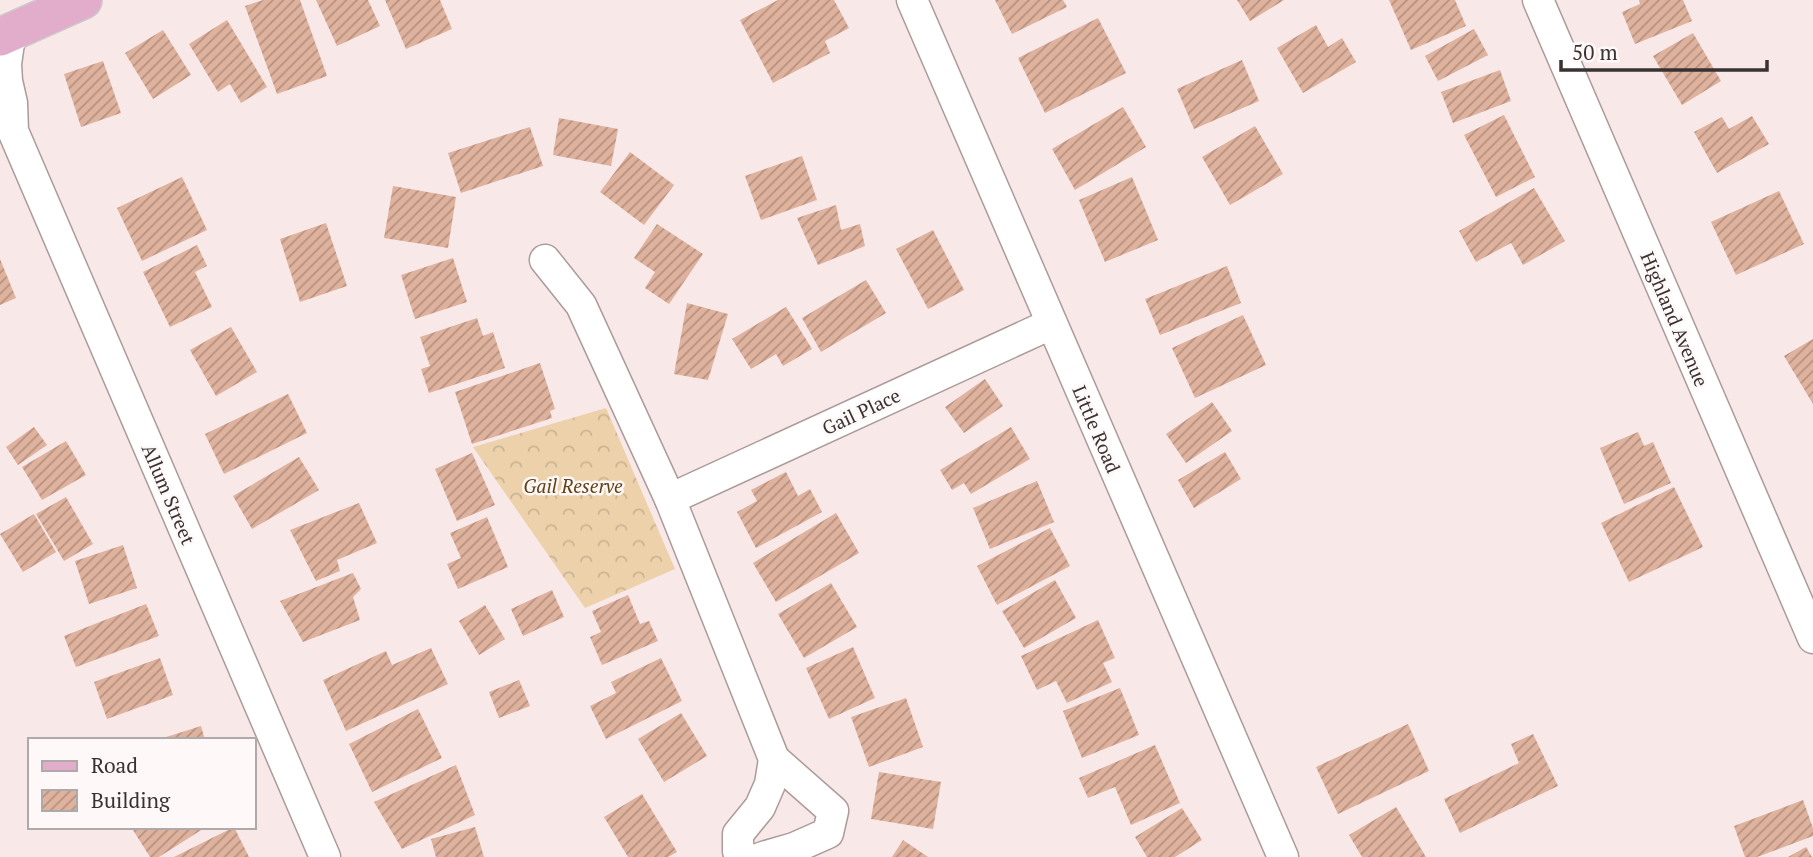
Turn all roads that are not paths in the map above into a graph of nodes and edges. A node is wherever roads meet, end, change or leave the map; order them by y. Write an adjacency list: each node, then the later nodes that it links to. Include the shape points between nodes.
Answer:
1 (83, 0): 4 (main road)
2 (912, 0): 7 (street, Little Road)
3 (1538, 0): 9 (street, Highland Avenue)
4 (9, 33): 5 (street, Allum Street, via 6,64 12,103)
5 (6, 125): 11 (street, Allum Street)
6 (545, 260): 8 (street, via 581,305)
7 (1051, 324): 8 (street, Gail Place); 14 (street, Little Road)
8 (670, 499): 10 (street)
9 (1813, 638)
10 (774, 759): 12 (street, via 760,807 738,834 738,851); 13 (street, via 833,811 828,833)
11 (325, 857)
12 (746, 857)
13 (763, 857)
14 (1283, 857)

